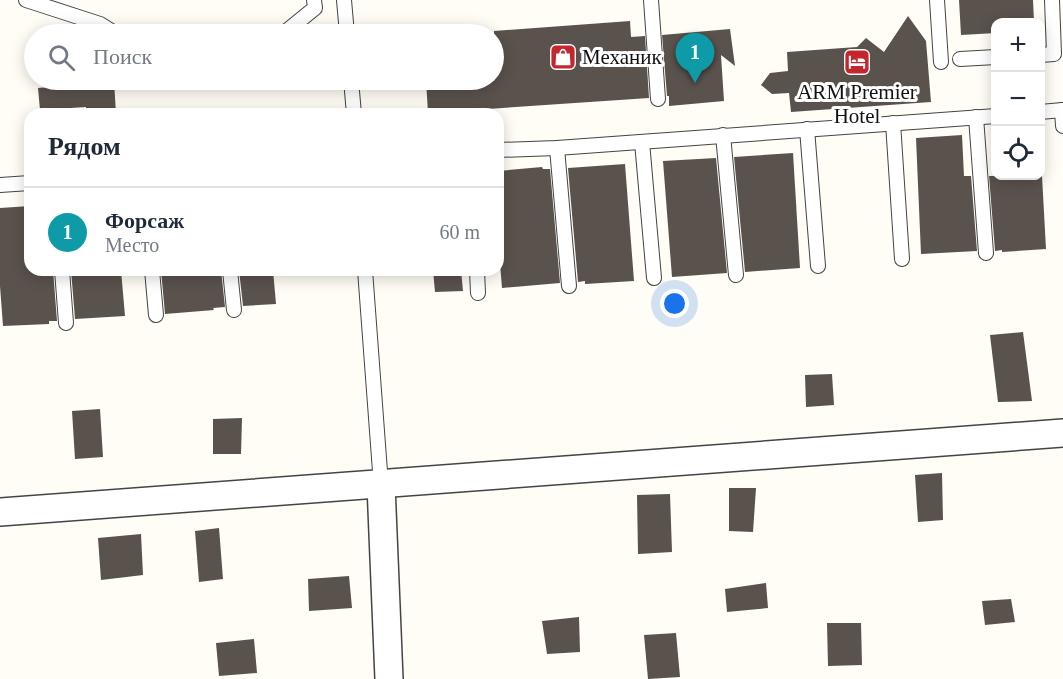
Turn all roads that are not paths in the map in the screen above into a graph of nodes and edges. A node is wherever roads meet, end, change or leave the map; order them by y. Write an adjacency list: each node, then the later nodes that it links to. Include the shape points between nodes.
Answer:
1 (26, 0): 7 (lane)
2 (314, 0): 8 (lane, via 315,8)
3 (344, 0): 9 (lane)
4 (651, 0): 15 (lane)
5 (937, 0): 13 (lane)
6 (1052, 0): 10 (lane, via 1054,54)
7 (100, 24)
8 (295, 24)
9 (346, 24)
10 (1045, 55)
11 (991, 57): 12 (lane)
12 (960, 59)
13 (940, 62)
14 (352, 90): 16 (lane)
15 (658, 99)
16 (353, 108)
17 (1063, 110): 18 (lane); 22 (lane)
18 (1045, 112)
19 (991, 116): 20 (lane)
20 (976, 117): 21 (lane); 30 (lane)
21 (893, 123): 23 (lane); 31 (lane)
22 (1063, 126)
23 (807, 129): 24 (lane); 32 (lane)
24 (723, 135): 25 (lane); 33 (lane)
25 (642, 142): 26 (lane); 39 (lane)
26 (557, 148): 27 (lane); 40 (lane)
27 (504, 150)
28 (24, 183): 29 (lane)
29 (0, 185)
30 (986, 253)
31 (902, 259)
32 (818, 266)
33 (736, 275)
34 (62, 276): 44 (lane)
35 (153, 276): 43 (lane)
36 (231, 276): 42 (lane)
37 (365, 276): 46 (lane)
38 (477, 276): 41 (lane)
39 (654, 278)
40 (569, 286)
41 (478, 292)
42 (234, 310)
43 (156, 315)
44 (66, 323)
45 (1063, 433): 46 (street)
46 (381, 484): 47 (street); 48 (street)
47 (0, 512)
48 (389, 679)

